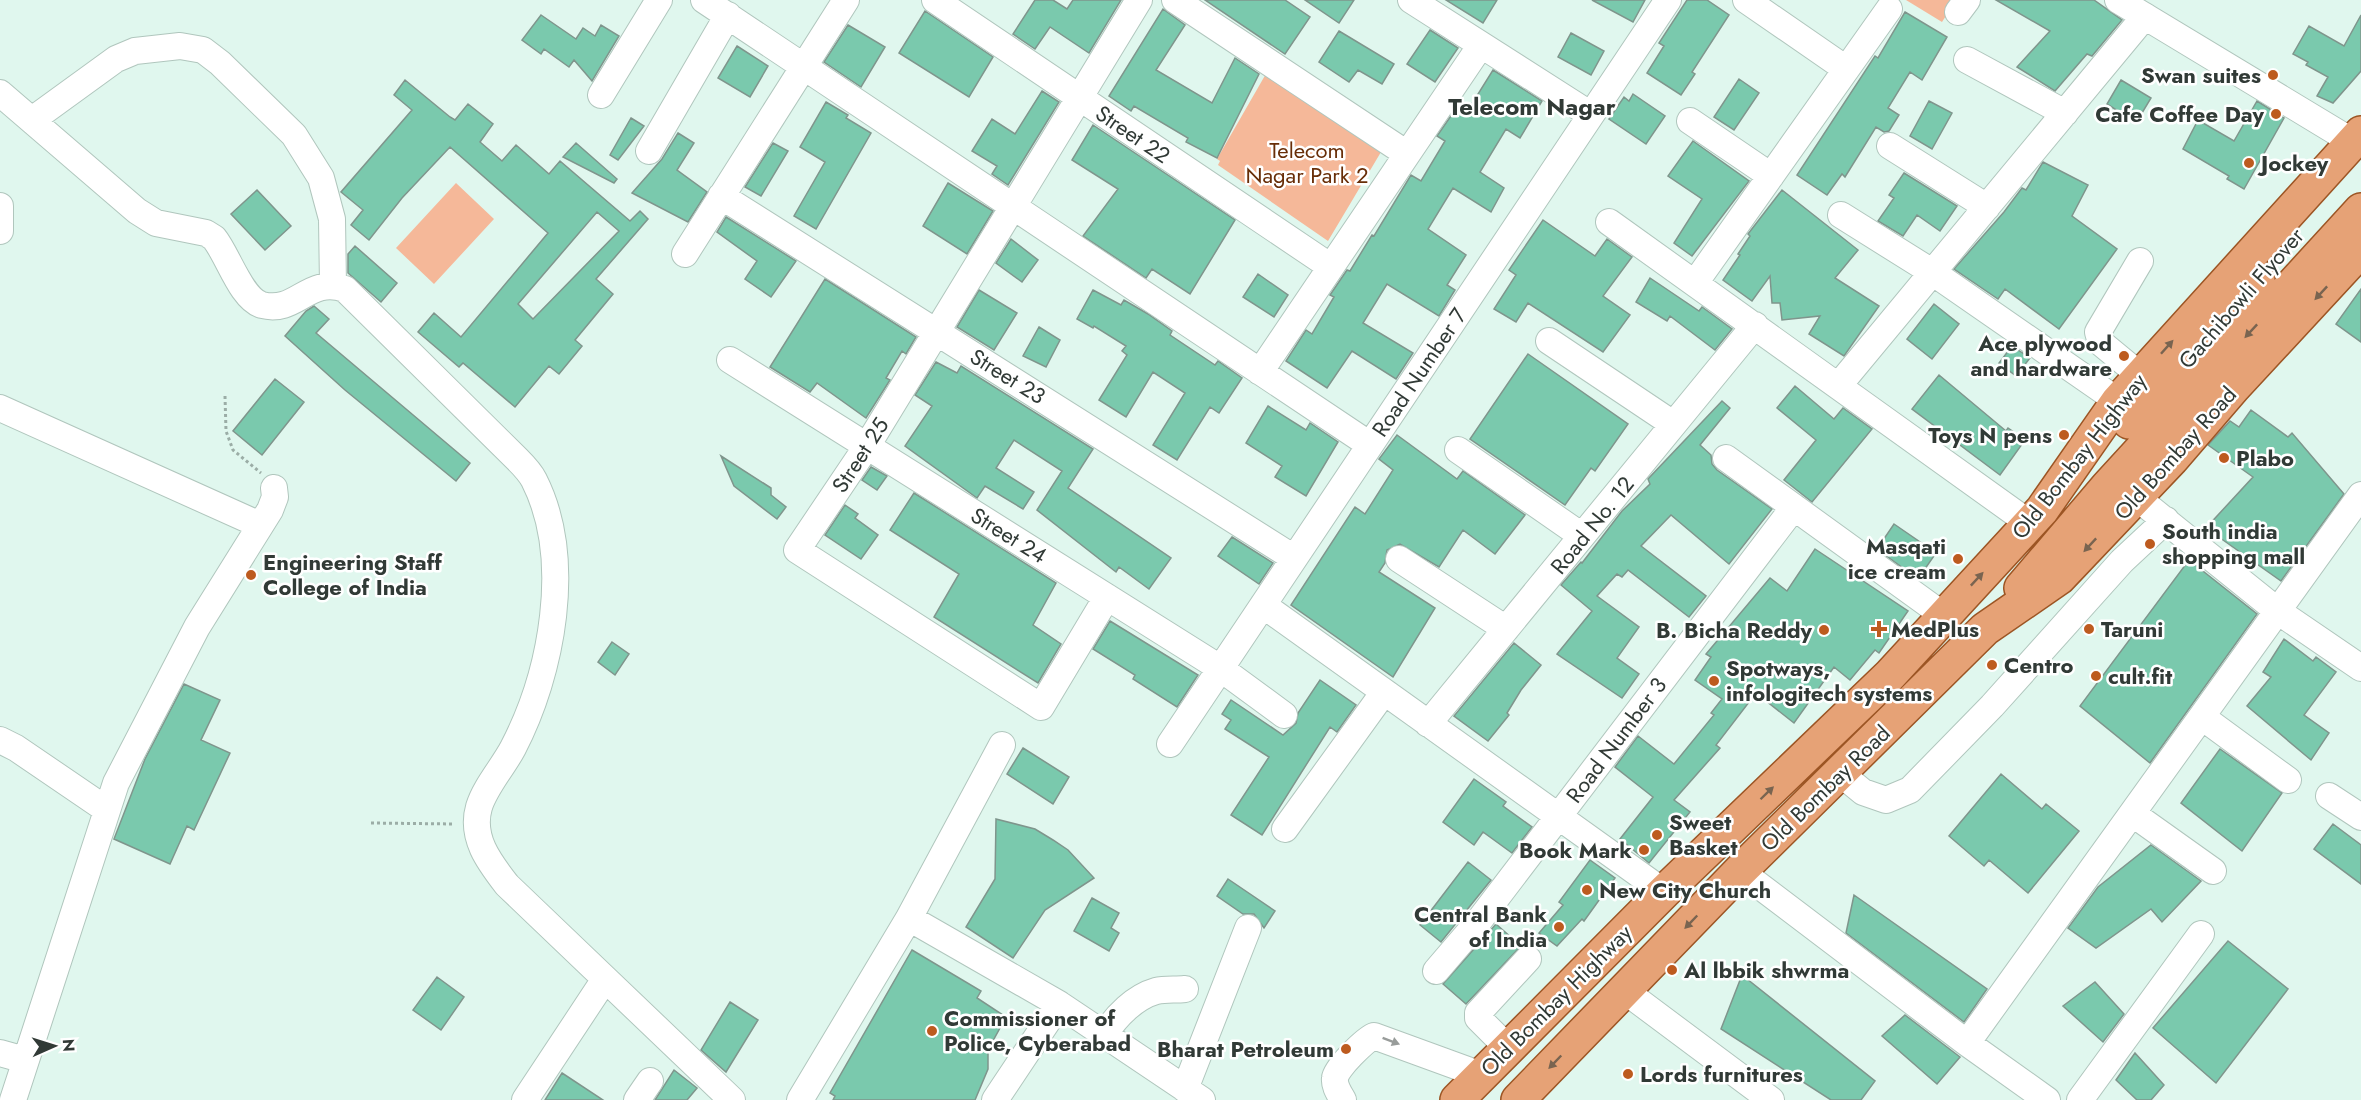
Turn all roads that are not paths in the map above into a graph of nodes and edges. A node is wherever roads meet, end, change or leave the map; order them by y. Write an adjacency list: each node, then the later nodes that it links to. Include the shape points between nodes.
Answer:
1 (658, 0): 19 (street)
2 (704, 0): 12 (street)
3 (846, 0): 16 (street)
4 (935, 0): 20 (street, Street 22)
5 (1138, 0): 20 (street, Street 25)
6 (1175, 0): 28 (street)
7 (1411, 0): 14 (street)
8 (1668, 0): 22 (street, Road Number 7)
9 (1746, 0): 17 (street)
10 (2118, 0): 13 (street)
11 (1889, 9): 17 (street)
12 (728, 15): 16 (street); 27 (street)
13 (2145, 16): 21 (street); 25 (street)
14 (1481, 45): 22 (street); 28 (street)
15 (1967, 60): 21 (street)
16 (804, 67): 30 (street); 32 (street)
17 (1846, 69): 29 (street)
18 (0, 93): 23 (street)
19 (601, 94)
20 (1079, 98): 32 (street, Street 25); 41 (street, Street 22)
21 (2065, 112): 33 (street)
22 (1591, 115): 56 (street, Road Number 7)
23 (32, 120): 44 (street, via 137,211 156,223 214,238 247,294 259,304 279,306 323,285); 44 (street, via 116,59 135,51 180,46 203,50 294,135 321,178 332,219)
24 (1690, 121): 29 (street)
25 (2358, 145): 50 (main road, Old Bombay Highway, one-way to 25); 59 (main road, Gachibowli Flyover, via 2211,334)
26 (1890, 146): 33 (street)
27 (649, 151)
28 (1407, 154): 41 (street)
29 (1770, 176): 43 (street)
30 (722, 196): 39 (street); 46 (street, Street 23)
31 (0, 206): 37 (street)
32 (1013, 206): 46 (street, Street 25); 49 (street)
33 (1987, 207): 42 (street)
34 (2361, 210): 59 (main road, Gachibowli Flyover, one-way to 59)
35 (1840, 215): 42 (street)
36 (1609, 222): 43 (street)
37 (0, 231)
38 (2361, 250): 59 (main road, Old Bombay Road, one-way to 59)
39 (685, 254)
40 (2140, 261): 50 (street, via 2098,332 2101,343)
41 (1331, 267): 49 (street)
42 (1932, 272): 51 (street); 52 (street)
43 (1695, 283): 45 (street)
44 (333, 285): 100 (street, via 352,294 534,478 548,518 557,577 552,632 531,705 514,747 479,807 478,824 482,851 507,885)
45 (1755, 326): 51 (street); 54 (street, Road No. 12)
46 (938, 331): 55 (street, Street 25); 67 (street, Street 23)
47 (1549, 341): 54 (street)
48 (730, 360): 55 (street, Street 24)
49 (1260, 372): 56 (street)
50 (2141, 376): 52 (main road, Old Bombay Highway)
51 (1839, 385): 63 (street)
52 (2118, 401): 63 (main road, Old Bombay Highway)
53 (0, 408): 65 (street)
54 (1673, 424): 66 (street, Road No. 12)
55 (867, 446): 69 (street, Street 24); 69 (street, Street 25, via 797,550 982,671 1041,707)
56 (1370, 446): 67 (street, Road Number 7)
57 (1458, 450): 66 (street)
58 (1726, 458): 62 (street)
59 (2109, 485): 63 (main road, Gachibowli Flyover); 64 (street); 74 (main road, Gachibowli Flyover, one-way to 74)
60 (274, 488): 65 (street, via 275,497)
61 (2360, 499): 71 (street)
62 (1794, 507): 72 (street); 89 (street, Road Number 3)
63 (2036, 516): 72 (main road, Old Bombay Highway, one-way to 63)
64 (2166, 520): 71 (street); 84 (street, via 2108,575 1992,706 1910,790 1886,800 1863,792)
65 (260, 525): 87 (street, via 197,627 116,783)
66 (1582, 536): 73 (street, Road No. 12)
67 (1294, 558): 70 (street, Road Number 7)
68 (1399, 559): 73 (street)
69 (1107, 597): 75 (street, Street 24)
70 (1263, 605): 75 (street, Road Number 7); 77 (street)
71 (2279, 612): 76 (street); 79 (street)
72 (1943, 615): 94 (main road, Old Bombay Highway, one-way to 72, via 1890,675)
73 (1506, 629): 80 (street, Road No. 12)
74 (1985, 629): 84 (main road, Old Bombay Road)
75 (1220, 668): 78 (street, Street 24); 82 (street, Road Number 7)
76 (2361, 668)
77 (1384, 692): 80 (street); 91 (street)
78 (1284, 714)
79 (2202, 717): 85 (street); 88 (street)
80 (1428, 724): 89 (street)
81 (0, 740): 87 (street)
82 (1170, 744)
83 (1002, 745): 95 (street)
84 (1841, 774): 92 (main road, Old Bombay Road)
85 (2288, 780)
86 (2330, 796): 90 (street)
87 (107, 810): 108 (street)
88 (2133, 814): 93 (street); 105 (street)
89 (1558, 816): 94 (street); 99 (street, Road Number 3, via 1478,922)
90 (2361, 817)
91 (1285, 829)
92 (1740, 871): 102 (main road, Old Bombay Road, one-way to 102); 105 (street)
93 (2213, 871)
94 (1664, 892): 106 (main road, Old Bombay Highway)
95 (909, 918): 103 (street); 115 (street)
96 (1248, 928): 110 (street)
97 (2201, 934): 122 (street)
98 (1528, 959): 106 (street, via 1478,1013 1478,1018)
99 (1436, 970)
100 (604, 979): 113 (street); 114 (street)
101 (1185, 988): 104 (street, via 1155,991 1137,1001 1114,1019)
102 (1625, 991): 119 (main road, Old Bombay Road, one-way to 119); 120 (street)
103 (1059, 1004): 104 (street); 116 (street)
104 (1105, 1034): 110 (street)
105 (1967, 1043): 121 (street)
106 (1508, 1048): 109 (main road, Old Bombay Highway)
107 (0, 1053): 108 (street)
108 (15, 1066): 112 (street)
109 (1481, 1076): 117 (street, one-way to 109, via 1335,1085 1337,1072 1374,1036); 118 (main road, Old Bombay Highway)
110 (1184, 1094)
111 (0, 1096): 112 (street)
112 (11, 1100)
113 (525, 1100)
114 (732, 1100)
115 (800, 1100)
116 (995, 1100)
117 (1343, 1100)
118 (1457, 1100)
119 (1518, 1100)
120 (1771, 1100)
121 (2048, 1100)
122 (2079, 1100)

